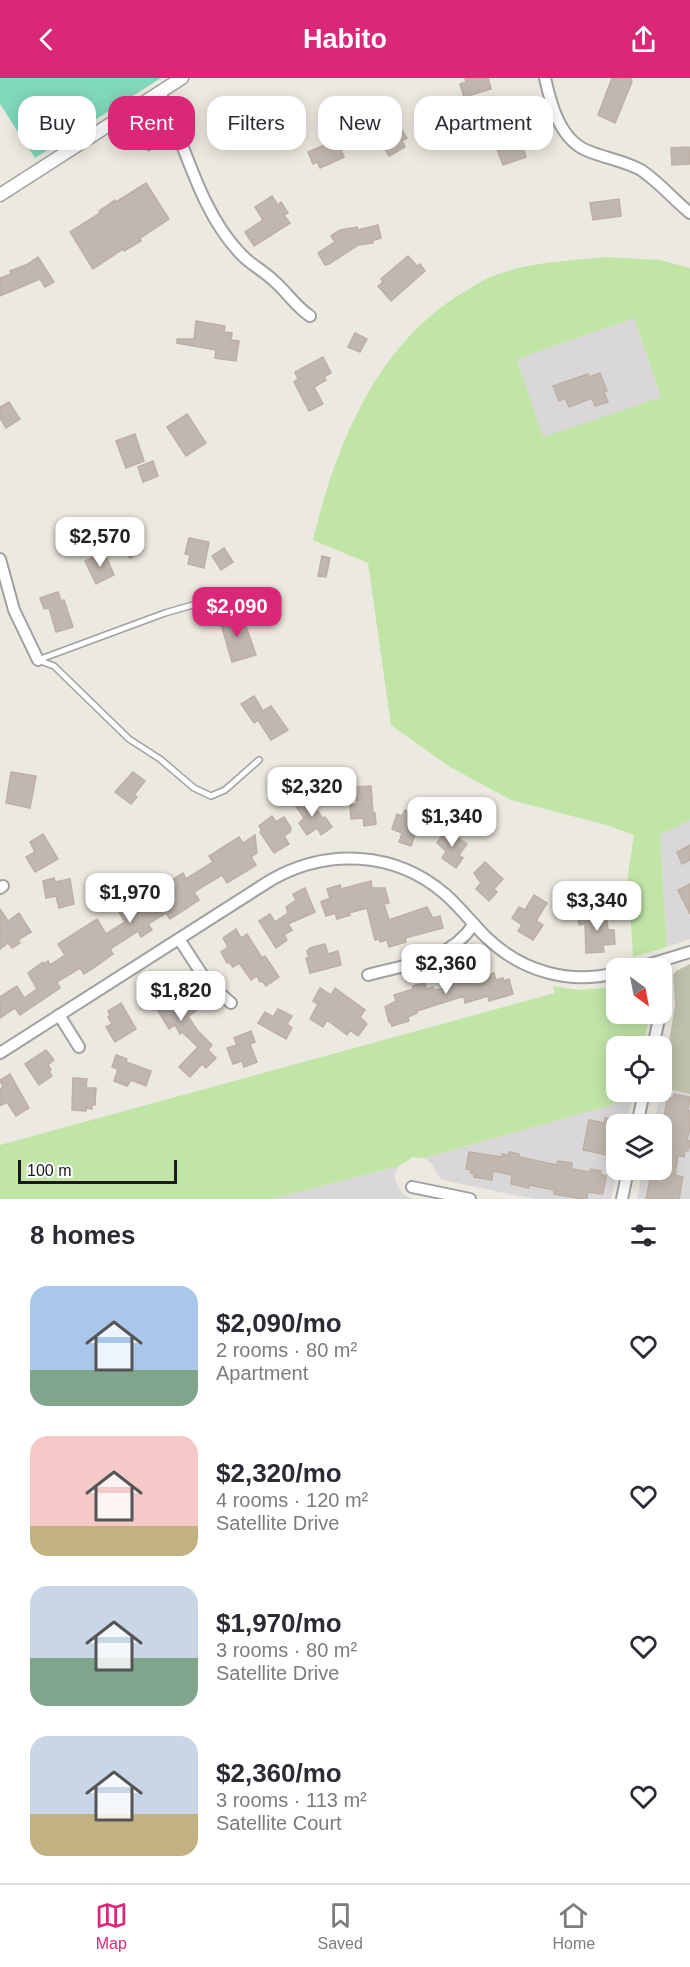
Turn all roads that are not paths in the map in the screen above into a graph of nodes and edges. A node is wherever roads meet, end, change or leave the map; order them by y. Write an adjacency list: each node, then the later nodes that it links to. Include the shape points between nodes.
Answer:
1 (182, 78): 3 (street)
2 (545, 78): 7 (street, via 553,110 575,144 640,170)
3 (160, 93): 4 (street); 8 (street, via 223,232 251,264)
4 (155, 96)
5 (108, 126): 6 (street)
6 (0, 195)
7 (690, 213)
8 (310, 316)
9 (0, 559): 11 (street, via 15,610)
10 (217, 598): 11 (lane)
11 (38, 660): 12 (lane, via 54,666 129,739 194,788 211,796 225,790)
12 (259, 760)
13 (474, 924): 14 (street, via 447,895 414,873 377,861 337,858 282,874); 17 (street, via 446,952); 18 (street, via 501,949 531,968 570,977)
14 (179, 939): 19 (street, via 207,982); 20 (street)
15 (690, 952): 16 (street)
16 (672, 959)
17 (368, 975)
18 (606, 975)
19 (231, 1003)
20 (59, 1015): 21 (street); 22 (street)
21 (79, 1047)
22 (0, 1053)
23 (626, 1180): 26 (street)
24 (412, 1187): 25 (street)
25 (470, 1199)
26 (622, 1199)

